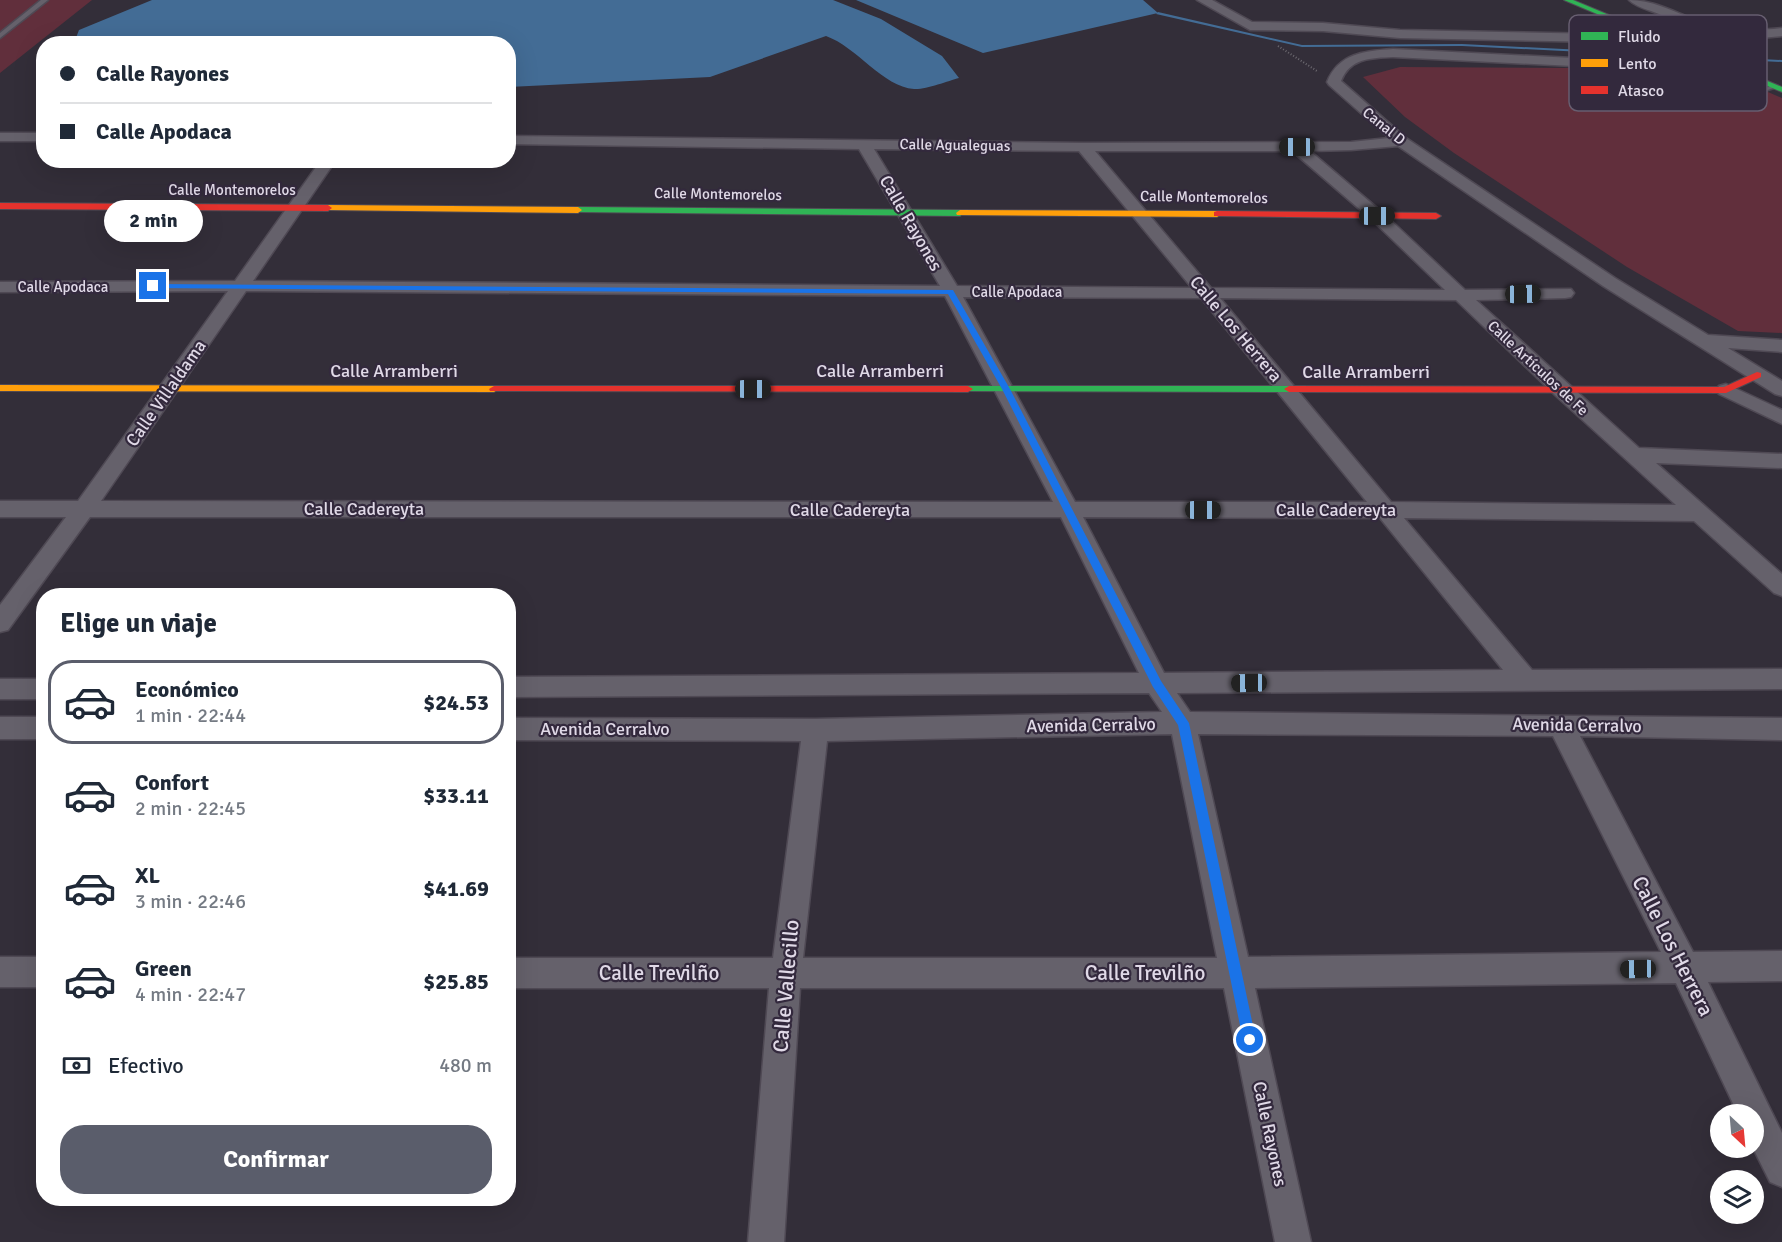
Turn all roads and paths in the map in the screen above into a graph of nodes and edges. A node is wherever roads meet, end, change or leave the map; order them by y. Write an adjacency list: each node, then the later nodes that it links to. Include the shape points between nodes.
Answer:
1 (45, 0): 13 (lane)
2 (1203, 0): 14 (street, via 1250,26)
3 (1567, 0): 7 (street)
4 (1597, 0): 8 (street)
5 (1619, 0): 9 (street)
6 (1635, 0): 10 (street)
7 (1602, 15)
8 (1630, 15)
9 (1655, 15)
10 (1674, 15)
11 (1782, 32): 12 (street)
12 (1767, 34)
13 (0, 36)
14 (1569, 39)
15 (1569, 62): 19 (street, Canal D, via 1393,53 1372,54 1346,63 1338,70 1334,82)
16 (0, 137): 17 (street)
17 (36, 137)
18 (516, 140): 20 (street, Calle Agualeguas)
19 (1401, 141): 22 (street, Calle Agualeguas); 36 (street, Canal D)
20 (864, 144): 21 (street, Calle Agualeguas); 26 (street, Calle Rayones)
21 (1083, 147): 22 (street, Calle Agualeguas); 27 (street, Calle Los Herrera)
22 (1297, 147): 28 (street, Calle Artículos de Fe)
23 (324, 168): 25 (street, Calle Villaldama)
24 (0, 206): 25 (street, Calle Montemorelos)
25 (298, 206): 26 (street, Calle Montemorelos); 30 (street, Calle Villaldama)
26 (908, 212): 27 (street, Calle Montemorelos); 33 (street, Calle Rayones)
27 (1139, 213): 28 (street, Calle Montemorelos); 32 (street, Calle Los Herrera)
28 (1377, 216): 29 (street, Calle Montemorelos); 35 (street, Calle Artículos de Fe)
29 (1436, 216)
30 (241, 286): 31 (street, Calle Apodaca); 33 (street, Calle Apodaca); 40 (street, Calle Villaldama)
31 (0, 287)
32 (1204, 291): 33 (street, Calle Apodaca); 35 (street, Calle Apodaca); 42 (street, Calle Los Herrera)
33 (950, 292): 41 (street, Calle Rayones)
34 (1565, 293): 35 (street, Calle Apodaca)
35 (1460, 295): 45 (street, Calle Artículos de Fe)
36 (1702, 340): 37 (street); 38 (street, Canal D)
37 (1782, 346)
38 (1757, 375): 43 (street, Calle Arramberri); 44 (street, Canal D)
39 (0, 388): 40 (street, Calle Arramberri)
40 (170, 388): 41 (street, Calle Arramberri); 50 (street, Calle Villaldama)
41 (1006, 389): 42 (street, Calle Arramberri); 51 (street, Calle Rayones)
42 (1287, 390): 45 (street, Calle Arramberri); 52 (street, Calle Los Herrera)
43 (1726, 390): 45 (street, Calle Arramberri); 46 (street)
44 (1782, 390)
45 (1562, 391): 47 (street, Calle Artículos de Fe)
46 (1782, 418)
47 (1635, 455): 48 (street); 53 (street, Calle Artículos de Fe)
48 (1782, 461)
49 (0, 509): 50 (street, Calle Cadereyta)
50 (84, 509): 51 (street, Calle Cadereyta); 55 (street, Calle Villaldama)
51 (1068, 510): 52 (street, Calle Cadereyta); 58 (street, Calle Rayones)
52 (1383, 510): 53 (street, Calle Cadereyta); 57 (street, Calle Los Herrera)
53 (1700, 513): 54 (street, Calle Artículos de Fe)
54 (1782, 587)
55 (0, 623)
56 (1782, 679): 57 (street)
57 (1525, 680): 58 (street)
58 (1157, 684): 59 (street); 62 (street, Calle Rayones)
59 (516, 687)
60 (0, 689): 61 (street)
61 (36, 689)
62 (1183, 723): 63 (street, Avenida Cerralvo); 68 (street, Avenida Cerralvo); 75 (street, Calle Rayones)
63 (1561, 725): 67 (street, Avenida Cerralvo); 70 (street, Calle Los Herrera)
64 (0, 728): 65 (street)
65 (36, 728)
66 (516, 729): 68 (street, Avenida Cerralvo)
67 (1782, 729)
68 (815, 730): 74 (street, Calle Vallecillo)
69 (1782, 966): 70 (street, Calle Trevilño)
70 (1685, 968): 75 (street, Calle Trevilño); 76 (street, Calle Los Herrera)
71 (0, 972): 72 (street)
72 (36, 972)
73 (516, 973): 74 (street, Calle Trevilño)
74 (786, 973): 75 (street, Calle Trevilño); 77 (street, Calle Vallecillo)
75 (1235, 973): 78 (street, Calle Rayones)
76 (1782, 1170)
77 (766, 1242)
78 (1293, 1242)

